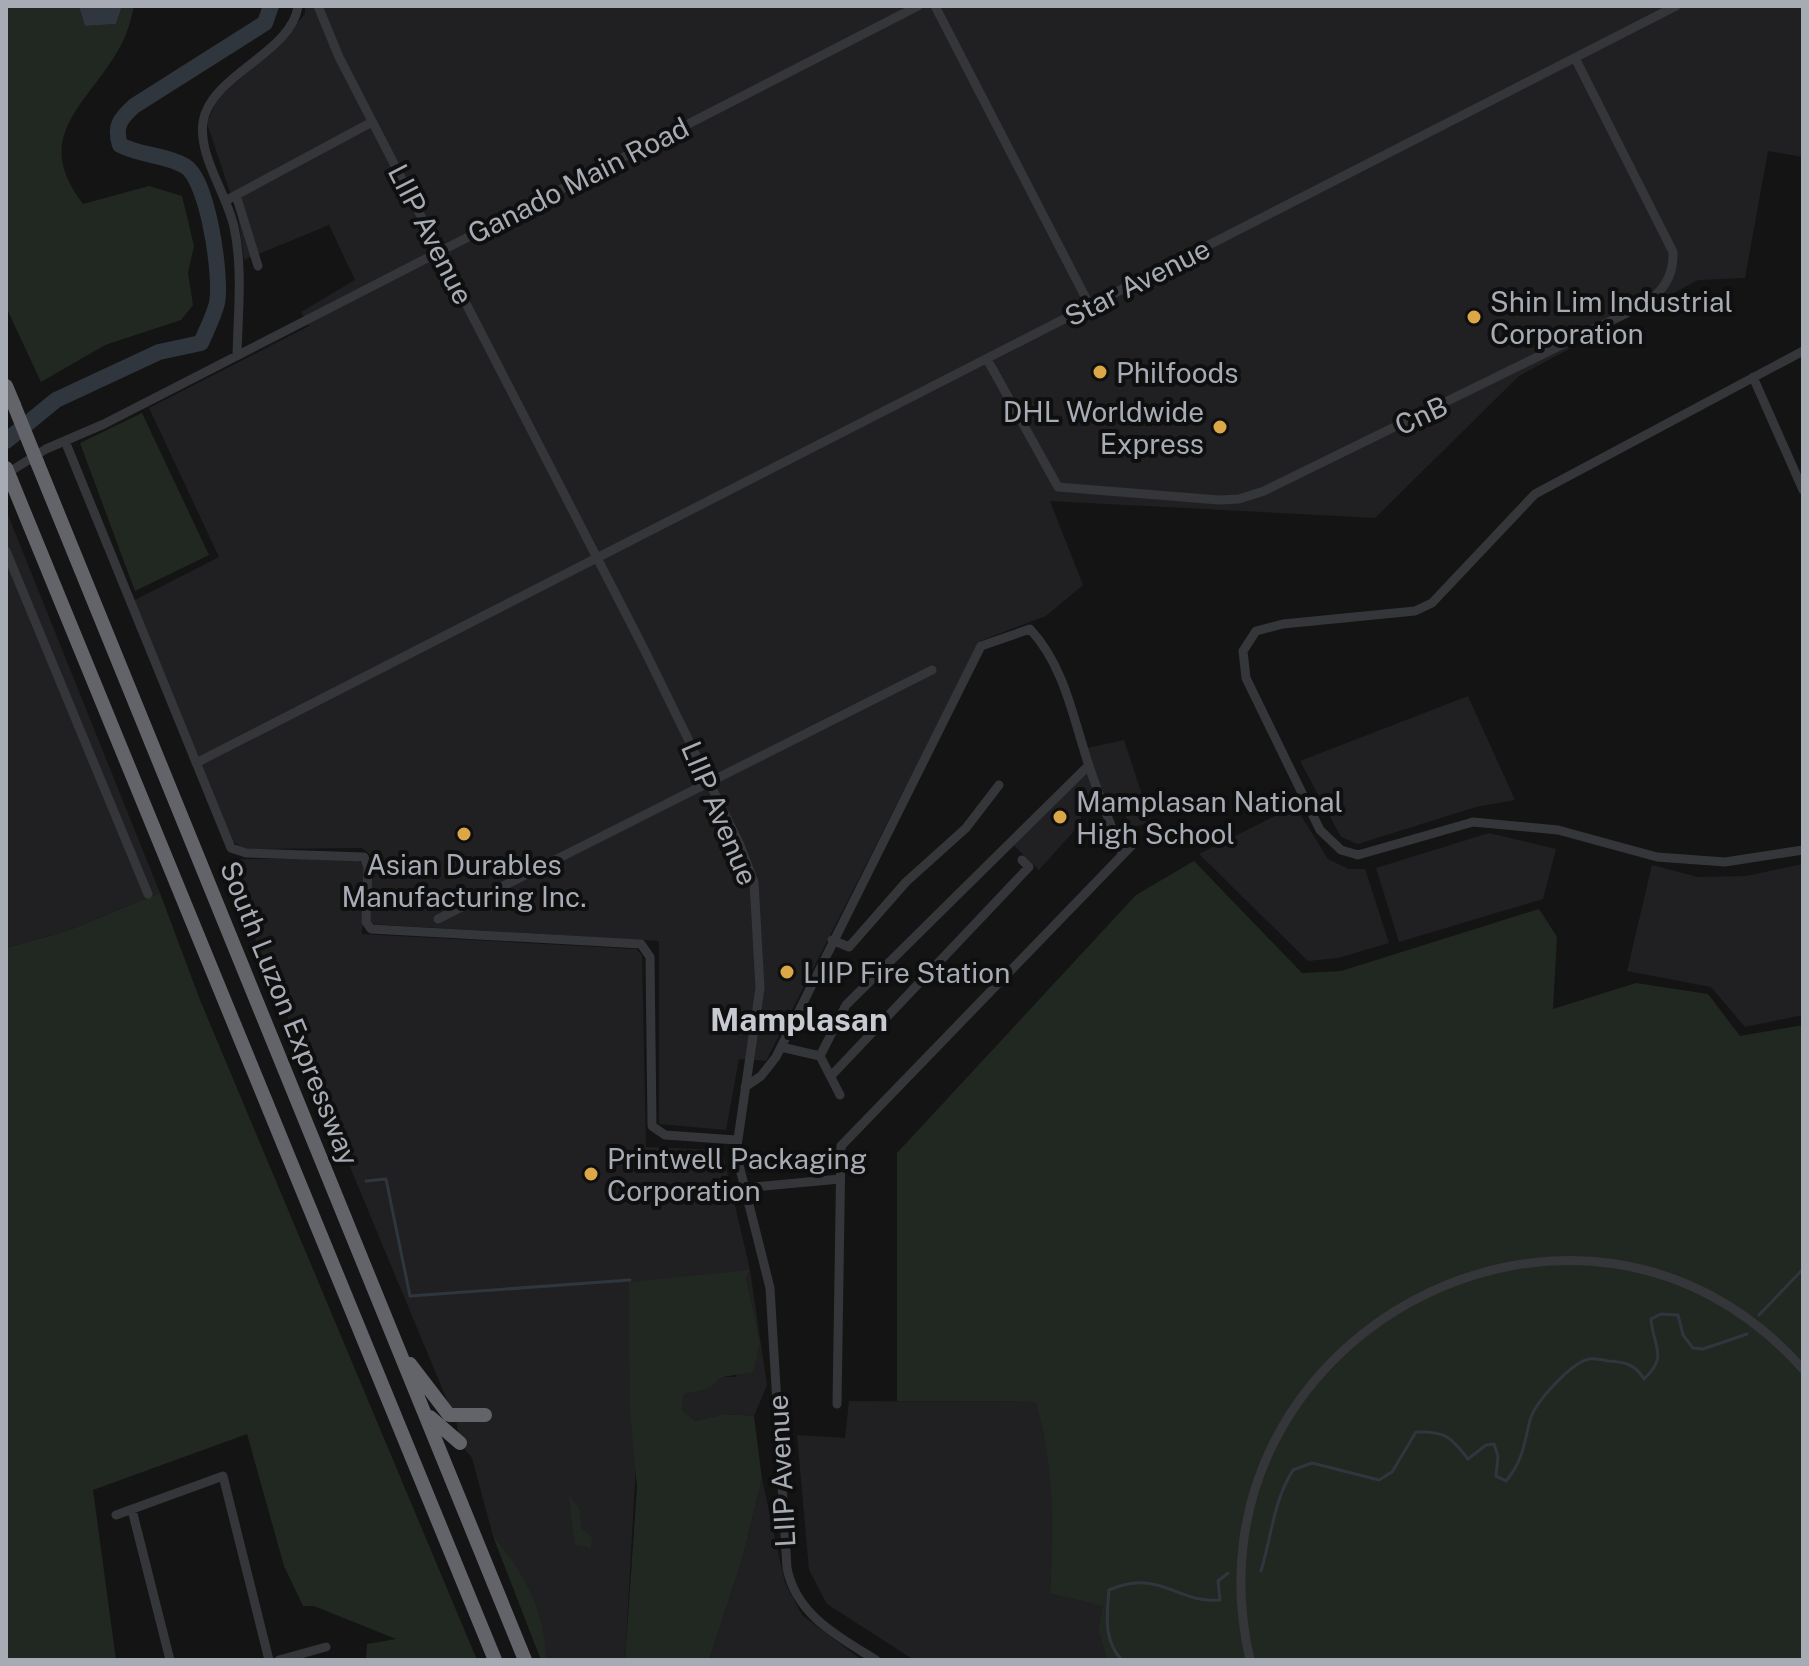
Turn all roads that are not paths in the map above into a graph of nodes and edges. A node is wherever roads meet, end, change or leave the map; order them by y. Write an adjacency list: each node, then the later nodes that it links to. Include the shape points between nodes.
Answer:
1 (298, 6): 9 (street, via 285,30 211,100 203,121)
2 (318, 6): 7 (street, LIIP Avenue)
3 (918, 6): 10 (street, Ganado Main Road)
4 (935, 6): 12 (street)
5 (1676, 6): 6 (street, Star Avenue)
6 (1575, 58): 12 (street, Star Avenue); 15 (street, CnB, via 1673,252 1665,285 1641,306 1264,491 1230,500 1058,487)
7 (372, 122): 8 (street); 10 (street, LIIP Avenue)
8 (236, 195): 9 (street); 11 (street)
9 (225, 201): 14 (street, via 239,253)
10 (440, 251): 14 (street, Ganado Main Road); 22 (street, LIIP Avenue)
11 (258, 266)
12 (1090, 306): 15 (street, Star Avenue)
13 (1803, 351): 16 (street)
14 (237, 355): 18 (street, Ganado Main Road)
15 (987, 359): 22 (street, Star Avenue)
16 (1753, 377): 20 (street); 29 (street, via 1535,494 1432,603 1415,611 1256,631 1243,651 1246,678 1320,830 1341,850 1358,855 1473,822 1558,830 1657,857 1725,862)
17 (6, 386): 43 (highway, South Luzon Expressway, bridge)
18 (65, 441): 19 (street, Ganado Main Road); 24 (street)
19 (8, 474): 56 (highway, South Luzon Expressway)
20 (1803, 490)
21 (6, 551): 32 (street)
22 (598, 558): 24 (street, Star Avenue); 26 (street, LIIP Avenue)
23 (932, 670): 26 (street)
24 (196, 763): 40 (street, via 225,839 235,850 364,857 371,929 645,947 650,961 652,1126 665,1135)
25 (1089, 765): 30 (street); 34 (street, via 1066,688 1030,629 981,646); 36 (street, via 846,1005)
26 (711, 784): 33 (street); 38 (street, LIIP Avenue, via 751,874 758,912 760,988)
27 (999, 785): 34 (street, via 966,828 906,882 849,947)
28 (1135, 842): 30 (street)
29 (1803, 850)
30 (1122, 854): 41 (street, via 841,1146)
31 (1022, 860): 37 (street, via 1029,867)
32 (148, 894)
33 (438, 919)
34 (832, 940): 35 (street)
35 (781, 1047): 36 (street); 38 (street, via 761,1076)
36 (820, 1056): 37 (street)
37 (831, 1076): 39 (street)
38 (745, 1087): 40 (street, LIIP Avenue)
39 (840, 1095)
40 (736, 1140): 42 (street, LIIP Avenue)
41 (840, 1179): 42 (street); 45 (street)
42 (742, 1188): 58 (street, LIIP Avenue, via 770,1288 788,1575 818,1621)
43 (398, 1348): 46 (highway, South Luzon Expressway); 47 (highway, via 449,1415)
44 (1803, 1369): 59 (street, via 1760,1329 1715,1300 1665,1278 1614,1265 1515,1264 1420,1294 1340,1350 1307,1387 1269,1450 1242,1545 1240,1594)
45 (837, 1404)
46 (426, 1414): 48 (highway); 57 (highway, South Luzon Expressway)
47 (485, 1415)
48 (460, 1443)
49 (132, 1510): 50 (street); 53 (street); 54 (street, via 223,1476)
50 (116, 1515)
51 (326, 1647): 52 (street)
52 (307, 1656): 55 (street)
53 (170, 1660)
54 (269, 1660)
55 (279, 1660)
56 (495, 1660)
57 (525, 1660)
58 (876, 1660)
59 (1250, 1660)

